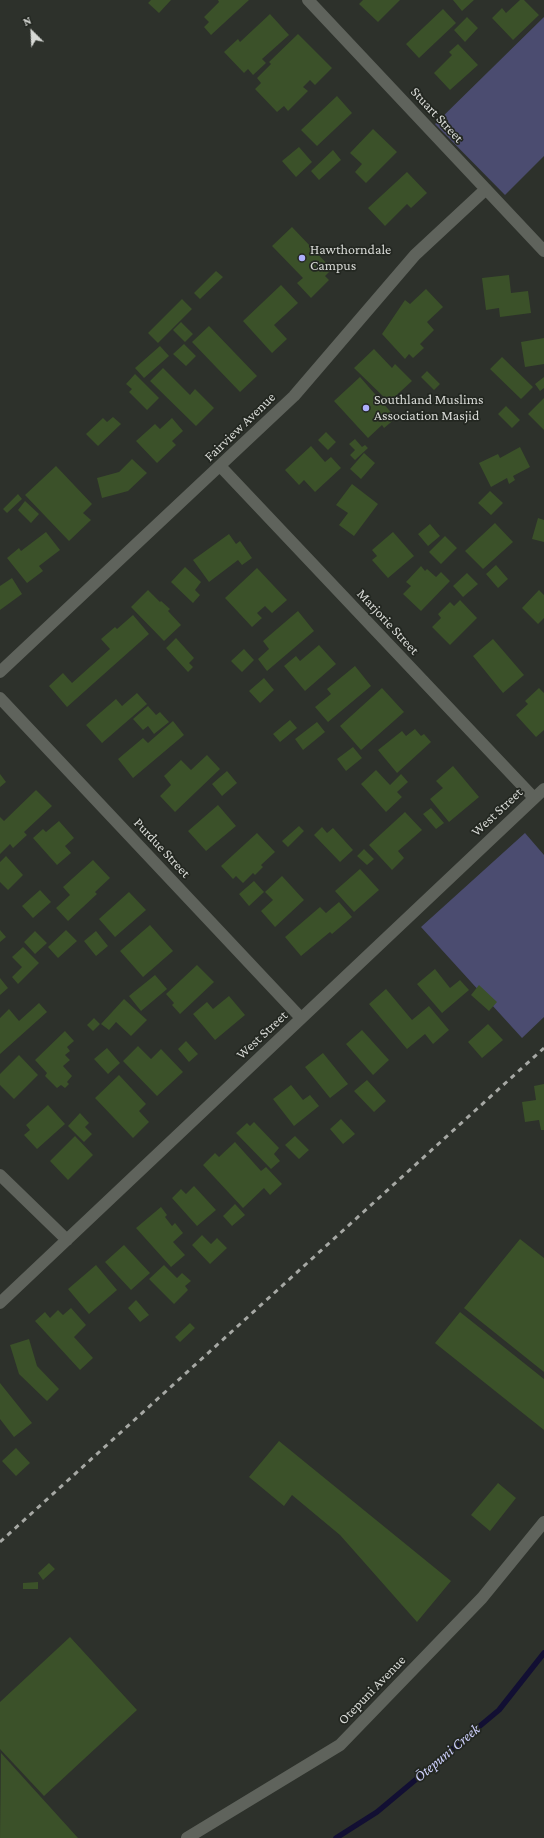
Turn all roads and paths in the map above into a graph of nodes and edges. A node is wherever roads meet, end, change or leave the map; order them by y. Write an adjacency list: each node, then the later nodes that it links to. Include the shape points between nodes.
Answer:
1 (308, 0): 2 (street, Stuart Street)
2 (486, 189): 3 (street, Stuart Street); 4 (street, Fairview Avenue, via 416,255 294,396)
3 (544, 251)
4 (221, 467): 5 (street, Fairview Avenue); 8 (street, Marjorie Street)
5 (0, 672)
6 (0, 698): 9 (street, Purdue Street)
7 (544, 789): 8 (street, West Street)
8 (534, 798): 9 (street, West Street)
9 (301, 1018): 11 (street, West Street)
10 (0, 1175): 11 (street)
11 (67, 1240): 12 (street, West Street)
12 (0, 1303)
13 (544, 1522): 14 (street, Otepuni Avenue, via 482,1598 340,1745)
14 (187, 1838)

